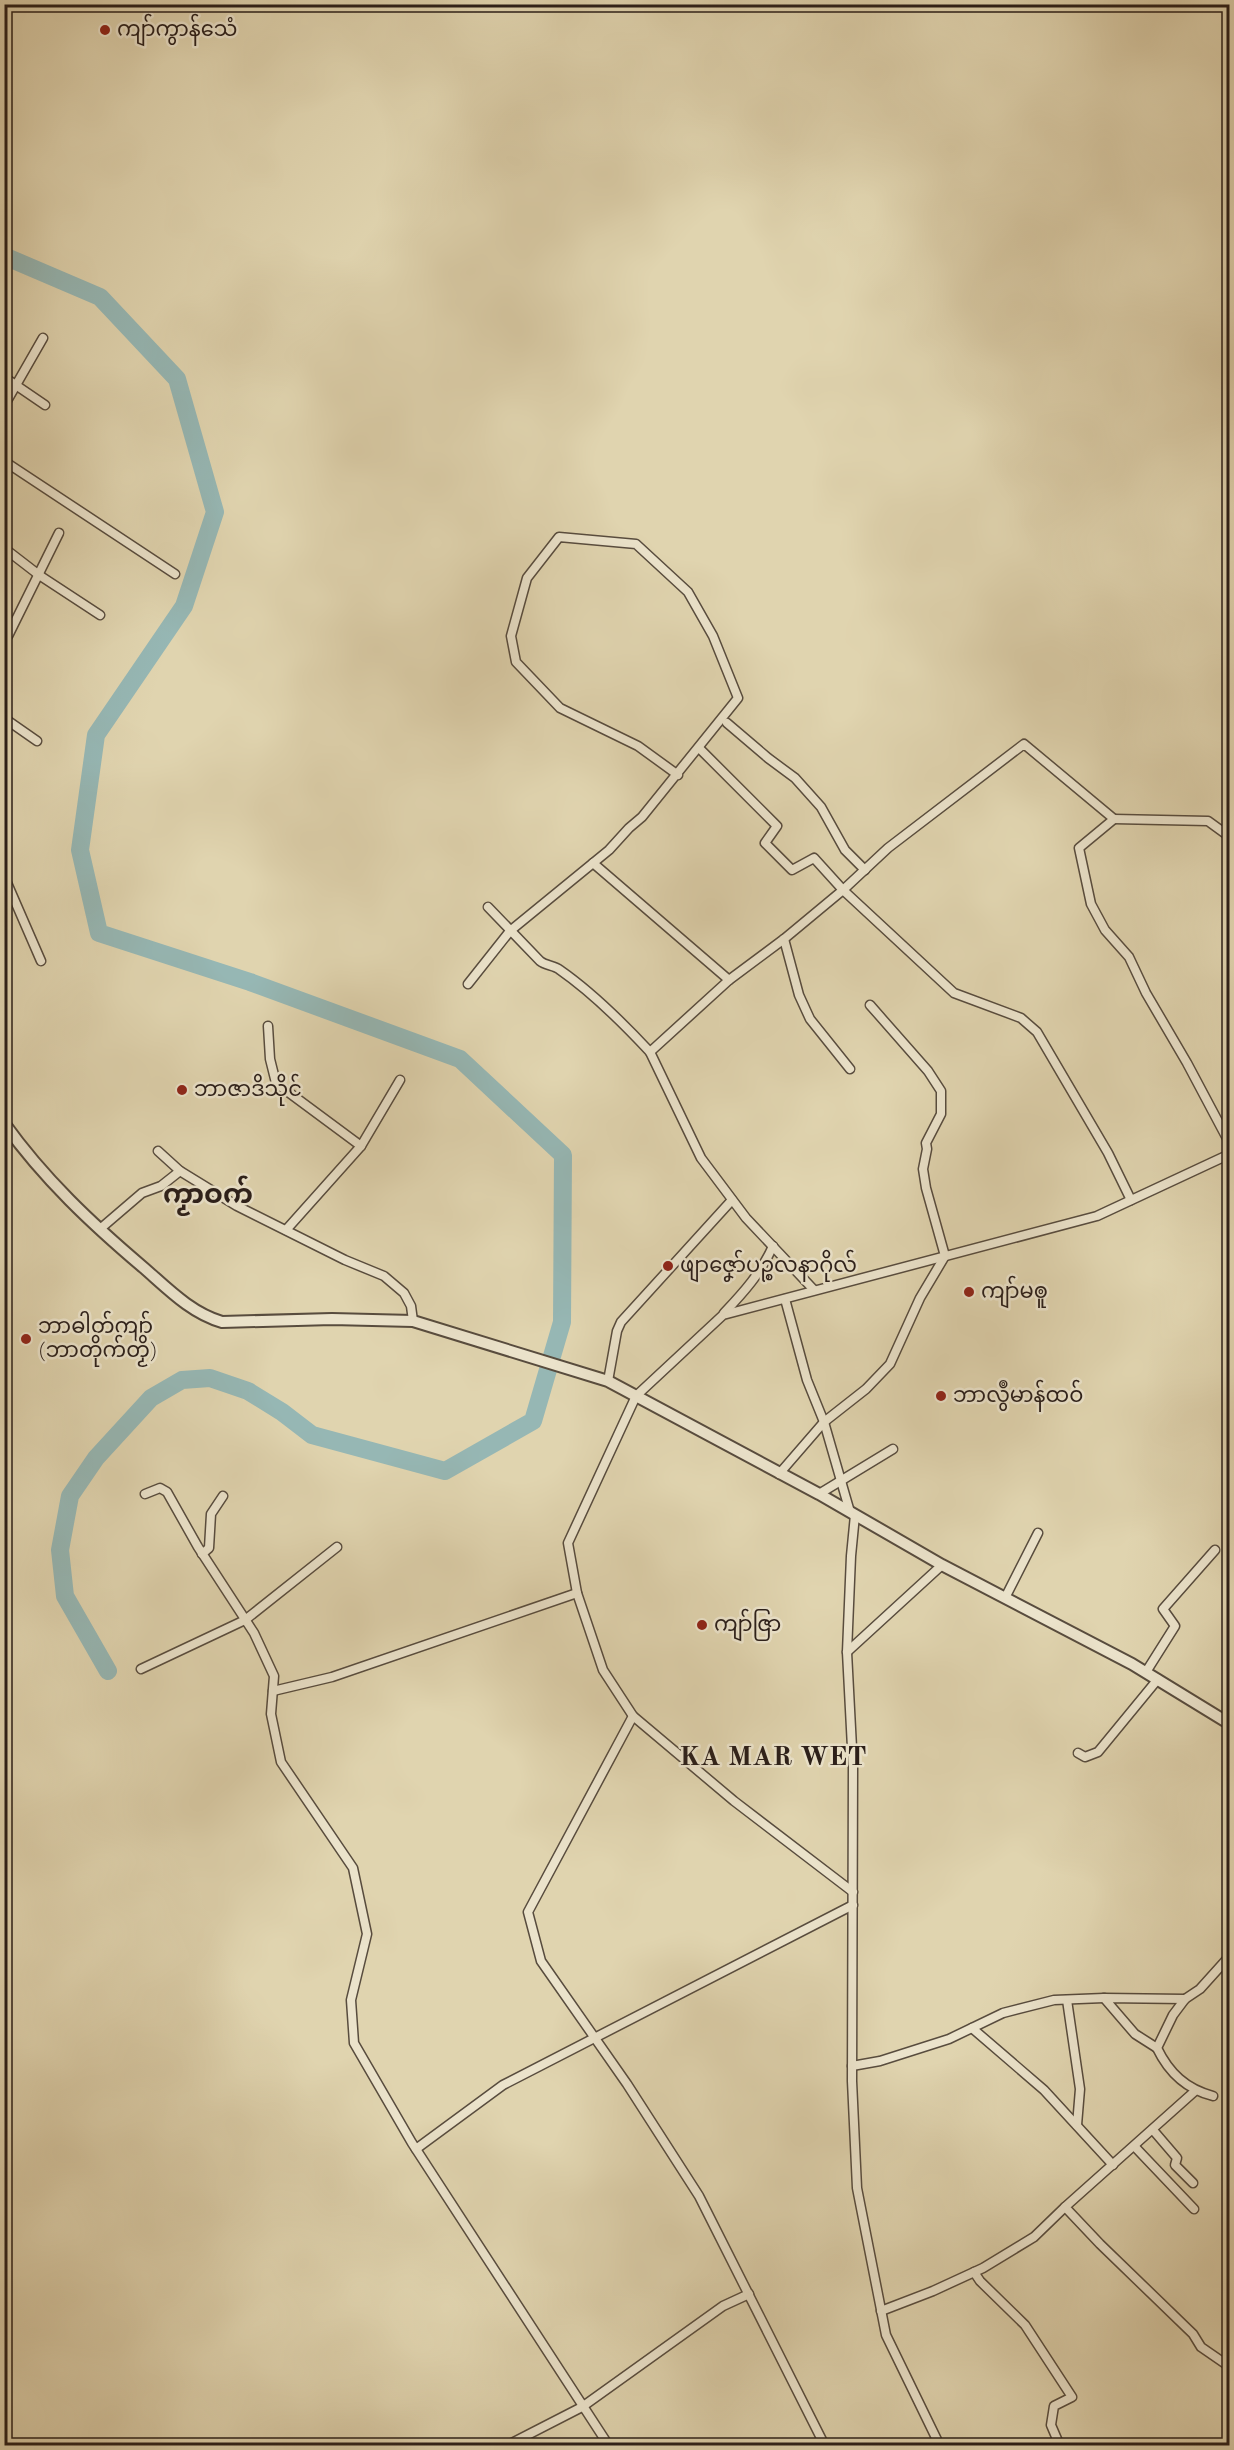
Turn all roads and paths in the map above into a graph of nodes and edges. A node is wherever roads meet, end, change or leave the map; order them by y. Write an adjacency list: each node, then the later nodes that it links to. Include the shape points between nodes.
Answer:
1 (43, 338): 3 (street)
2 (4, 377): 3 (street)
3 (16, 385): 4 (street); 5 (street)
4 (45, 405)
5 (4, 406)
6 (4, 461): 9 (street)
7 (59, 533): 10 (street)
8 (4, 548): 10 (street)
9 (175, 574)
10 (39, 575): 11 (street); 12 (street)
11 (100, 615)
12 (6, 637)
13 (4, 718): 15 (street)
14 (728, 723): 21 (street, via 795,778 821,807 845,850)
15 (37, 741)
16 (699, 748): 17 (street); 17 (street, via 738,698 713,636 688,592 636,544 559,537 527,578 511,636 516,662 560,708 638,746); 23 (street, via 777,825 765,843 792,870 814,858)
17 (678, 775): 20 (street, via 642,817)
18 (1114, 819): 19 (street, via 1208,821); 21 (street, via 1024,744); 36 (street, via 1079,848 1091,904 1105,930 1128,957)
19 (1230, 837)
20 (593, 863): 25 (street); 28 (street)
21 (865, 870): 23 (street)
22 (4, 876): 27 (street)
23 (843, 890): 26 (street); 42 (street, via 954,993 1021,1018 1037,1032)
24 (488, 907): 25 (street)
25 (510, 931): 29 (street); 32 (street, via 545,965 557,967 605,1007)
26 (783, 939): 28 (street); 33 (street, via 810,1019)
27 (41, 961)
28 (729, 980): 32 (street)
29 (468, 984)
30 (870, 1005): 46 (street, via 941,1091 941,1114 926,1143 923,1169)
31 (268, 1026): 37 (street, via 276,1083)
32 (650, 1052): 41 (street, via 701,1158)
33 (850, 1070)
34 (400, 1080): 37 (street)
35 (6, 1130): 43 (street, via 52,1184)
36 (1230, 1144)
37 (361, 1146): 44 (street)
38 (158, 1151): 40 (street)
39 (1230, 1154): 42 (street)
40 (180, 1171): 43 (street, via 161,1186 142,1193); 44 (street)
41 (732, 1200): 45 (street); 51 (street, via 621,1322)
42 (1131, 1200): 46 (street, via 1097,1216)
43 (100, 1229): 50 (street, via 197,1312 222,1322)
44 (286, 1230): 50 (street, via 384,1276 404,1293)
45 (773, 1246): 47 (street); 49 (street, via 759,1273)
46 (945, 1256): 47 (street); 53 (street, via 920,1298 890,1364)
47 (814, 1290): 48 (street)
48 (785, 1299): 49 (street); 53 (street, via 807,1380)
49 (723, 1315): 52 (street)
50 (413, 1321): 51 (street)
51 (608, 1381): 52 (street)
52 (636, 1396): 55 (street); 66 (street, via 568,1543)
53 (824, 1422): 55 (street); 56 (street)
54 (893, 1449): 56 (street)
55 (779, 1474): 58 (street)
56 (842, 1480): 58 (street); 60 (street)
57 (145, 1494): 64 (street, via 160,1488 167,1492)
58 (819, 1494): 60 (street)
59 (223, 1496): 64 (street, via 211,1514 209,1548)
60 (853, 1513): 65 (street); 69 (street)
61 (1038, 1533): 67 (street)
62 (337, 1547): 68 (street)
63 (1215, 1550): 71 (street, via 1163,1609 1175,1626)
64 (202, 1554): 68 (street)
65 (942, 1565): 67 (street); 69 (street)
66 (577, 1593): 73 (street, via 332,1677); 74 (street, via 603,1670)
67 (1005, 1598): 71 (street)
68 (245, 1620): 70 (street); 73 (street, via 274,1676)
69 (847, 1652): 77 (street, via 853,1767)
70 (141, 1669)
71 (1146, 1672): 72 (street)
72 (1158, 1679): 75 (street); 76 (street, via 1098,1752 1085,1757)
73 (273, 1691): 92 (street, via 271,1713 281,1762 353,1868 367,1934 351,2000 354,2043)
74 (633, 1716): 77 (street, via 734,1802); 84 (street, via 528,1911 541,1961)
75 (1230, 1724)
76 (1078, 1753)
77 (853, 1892): 78 (street)
78 (853, 1905): 84 (street); 86 (street)
79 (1230, 1953): 81 (street, via 1200,1989)
80 (1104, 1998): 81 (street); 82 (street); 85 (street, via 1135,2034)
81 (1185, 1999): 85 (street)
82 (1067, 2000): 83 (street, via 1003,2013); 89 (street, via 1080,2089)
83 (972, 2028): 86 (street, via 880,2061); 89 (street, via 1044,2090)
84 (595, 2038): 92 (street, via 503,2085); 98 (street, via 699,2196)
85 (1157, 2048): 87 (street, via 1169,2068)
86 (852, 2066): 99 (street, via 857,2188)
87 (1195, 2091): 88 (street); 90 (street)
88 (1213, 2096)
89 (1077, 2125): 93 (street)
90 (1153, 2130): 91 (street); 94 (street, via 1177,2158 1175,2165)
91 (1135, 2147): 93 (street); 96 (street)
92 (416, 2149): 101 (street)
93 (1113, 2165): 95 (street)
94 (1193, 2183)
95 (1065, 2207): 97 (street, via 1034,2237); 100 (street, via 1202,2347)
96 (1194, 2209)
97 (974, 2272): 99 (street); 106 (street, via 1025,2325 1072,2397 1054,2406 1051,2425)
98 (749, 2294): 101 (street, via 723,2306); 104 (street)
99 (881, 2311): 105 (street, via 886,2335)
100 (1230, 2367)
101 (582, 2407): 102 (street); 103 (street)
102 (506, 2445)
103 (609, 2445)
104 (825, 2445)
105 (940, 2445)
106 (1060, 2445)

